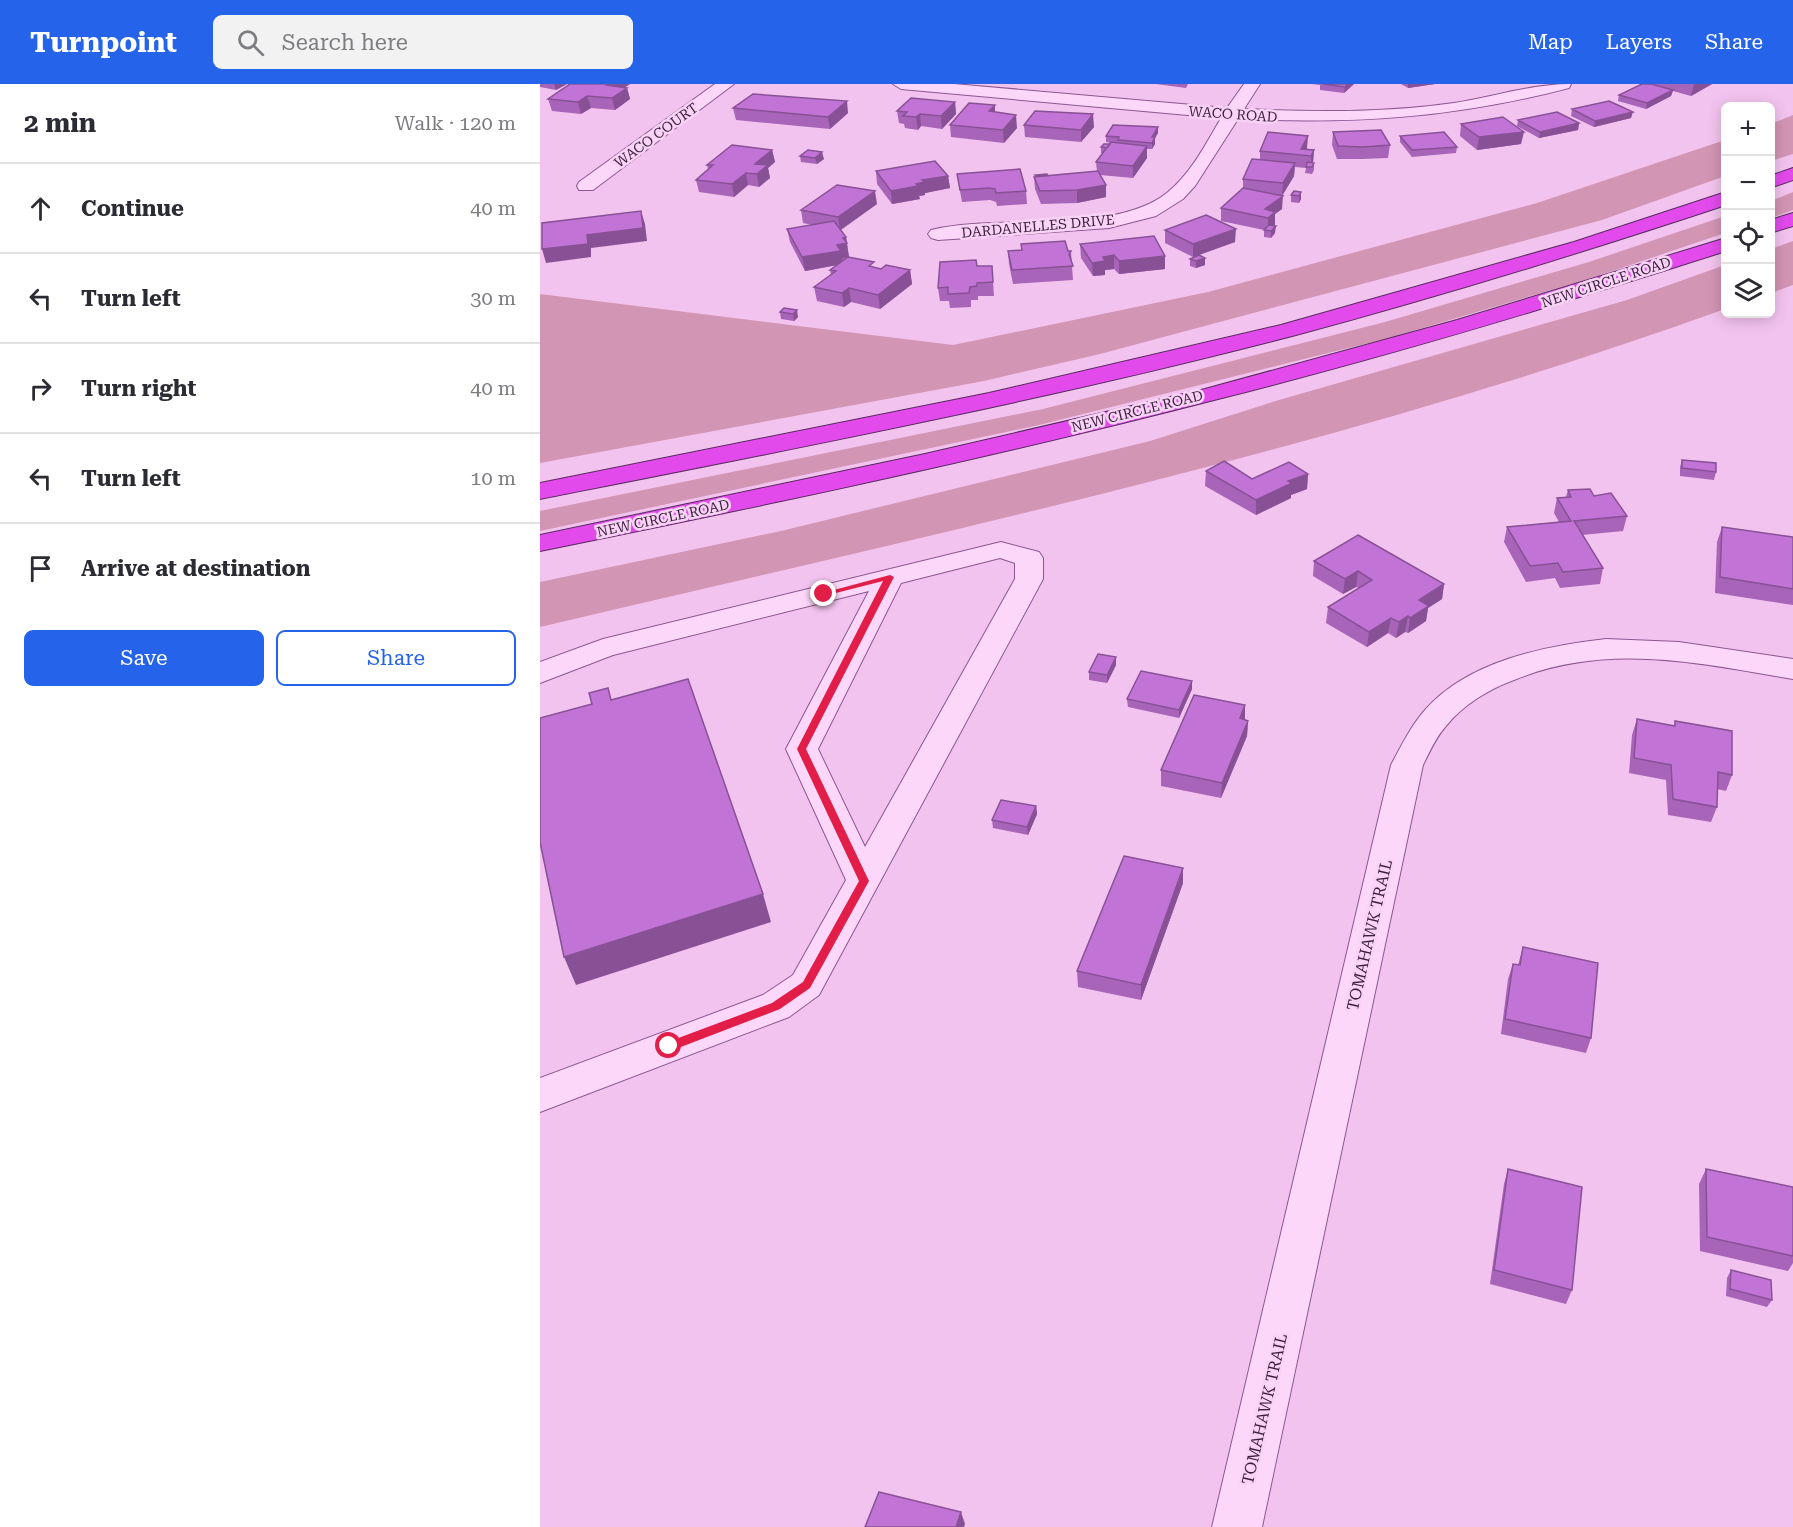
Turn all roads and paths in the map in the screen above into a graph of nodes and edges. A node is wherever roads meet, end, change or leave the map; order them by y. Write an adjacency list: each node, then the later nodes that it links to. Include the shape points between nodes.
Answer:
1 (726, 84): 8 (street, WACO COURT)
2 (901, 84): 5 (street, WACO ROAD)
3 (1252, 84): 5 (street, DARDANELLES DRIVE)
4 (1563, 84): 5 (street, WACO ROAD, via 1491,102 1424,112 1321,118)
5 (1230, 115): 12 (street, DARDANELLES DRIVE, via 1191,179 1172,199 1149,212 1109,222)
6 (1793, 174): 7 (highway)
7 (1775, 180)
8 (586, 186)
9 (1721, 199): 14 (highway, via 1481,276 1104,374)
10 (1793, 219): 11 (highway)
11 (1775, 225)
12 (938, 234)
13 (1721, 245): 15 (highway, NEW CIRCLE ROAD, via 1564,296 1305,370 1012,442)
14 (540, 491)
15 (540, 543)
16 (890, 577): 18 (street, via 603,648); 19 (street, via 802,749); 19 (street, via 1001,550 1029,558 1029,579)
17 (1793, 669): 21 (street, TOMAHAWK TRAIL, via 1671,650 1612,646 1561,652 1520,664 1482,682 1431,724 1407,765)
18 (540, 673)
19 (864, 881): 20 (street, via 806,985 776,1006)
20 (540, 1095)
21 (1237, 1527)

